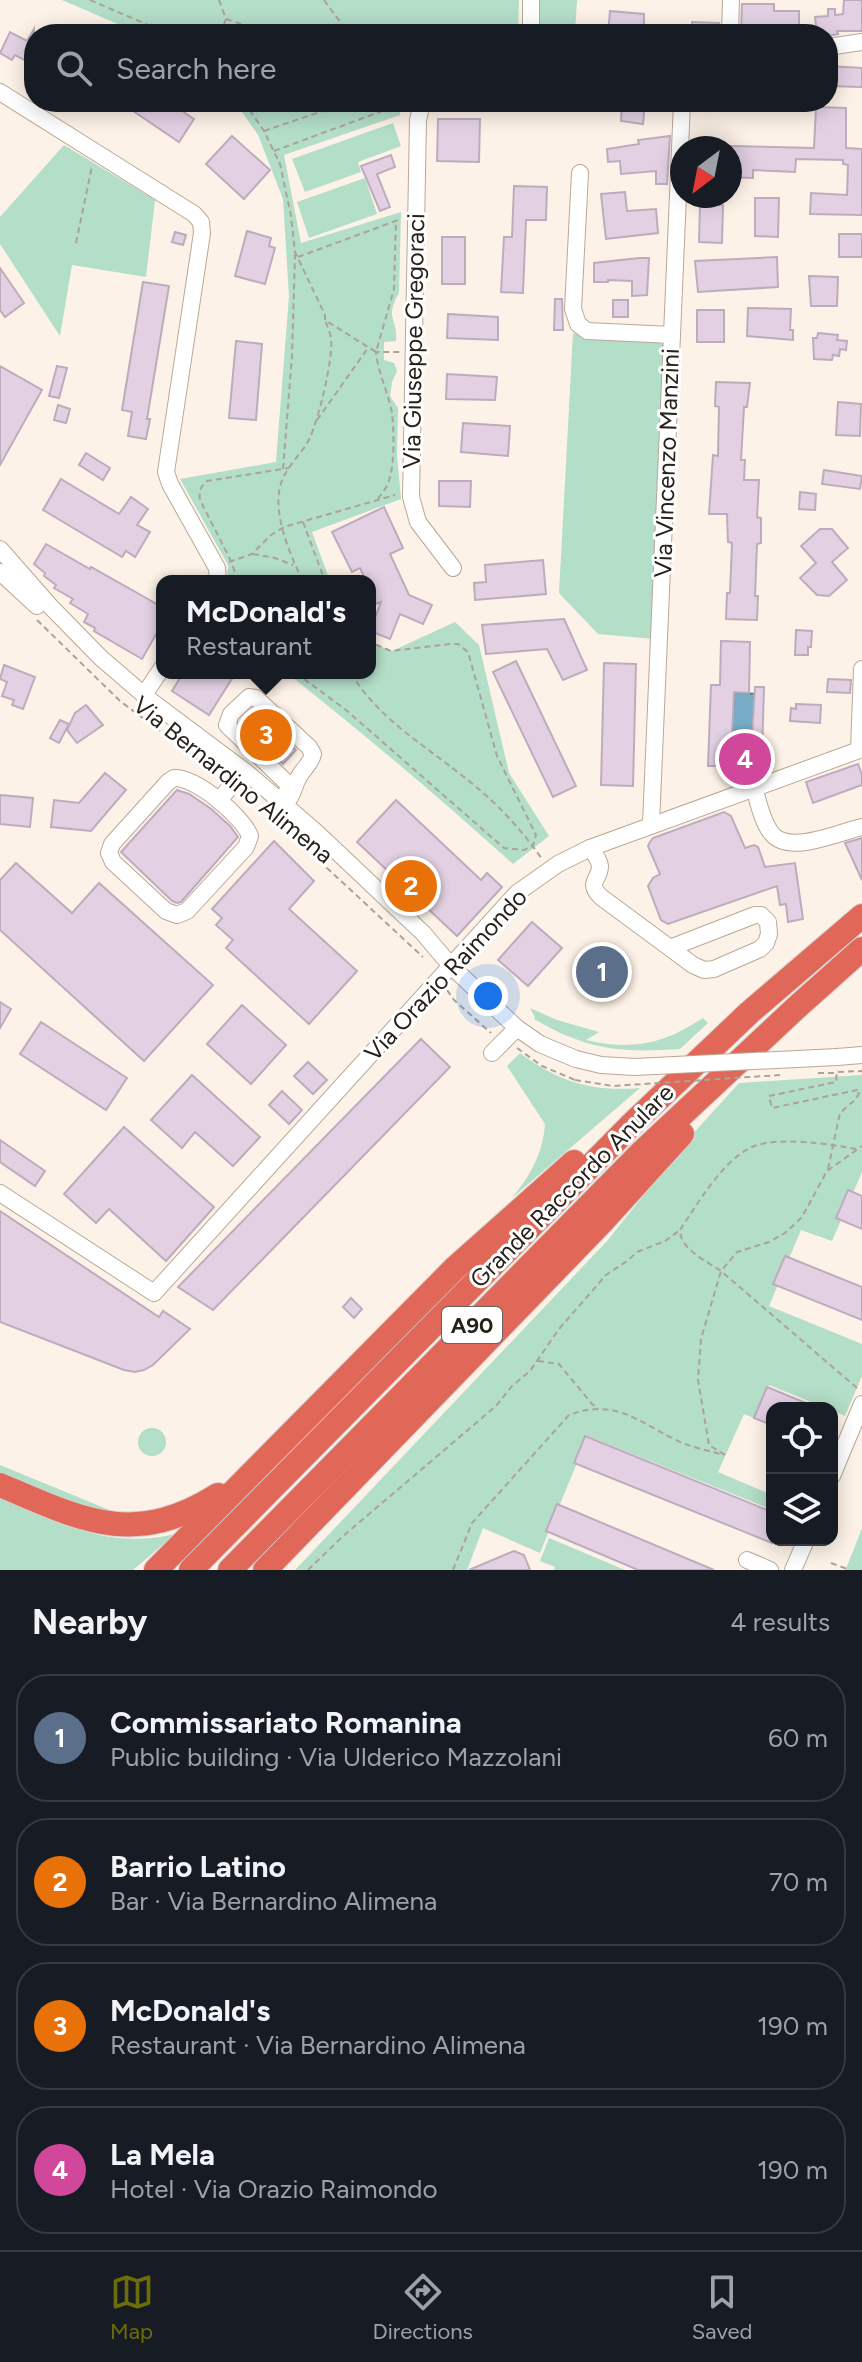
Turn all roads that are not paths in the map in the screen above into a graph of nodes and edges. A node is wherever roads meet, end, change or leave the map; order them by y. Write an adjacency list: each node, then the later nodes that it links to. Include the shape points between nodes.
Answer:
1 (531, 0): 3 (street)
2 (731, 0): 4 (street)
3 (531, 24)
4 (730, 24)
5 (862, 42): 6 (street)
6 (838, 46)
7 (0, 92): 8 (street)
8 (24, 107)
9 (32, 112): 16 (street, via 194,214 202,225 167,468 170,484)
10 (420, 112): 15 (street, Via Giuseppe Gregoraci, via 412,505 418,522)
11 (682, 112): 13 (street, Via Vincenzo Manzini)
12 (580, 173): 13 (street, via 576,321 587,331)
13 (672, 335): 26 (street, Via Vincenzo Manzini)
14 (0, 549): 20 (street, Via Bernardino Alimena, via 62,619)
15 (453, 568)
16 (221, 569)
17 (3, 581): 22 (street, Via Bernardino Alimena, via 111,681)
18 (862, 669): 21 (street)
19 (156, 677): 20 (street, Via Bernardino Alimena)
20 (144, 695): 25 (street, Via Bernardino Alimena)
21 (860, 750): 23 (street, Via Orazio Raimondo)
22 (234, 782): 24 (street); 32 (street, Via Bernardino Alimena, via 290,821)
23 (754, 787): 26 (street, Via Orazio Raimondo); 27 (street, via 768,828 783,842)
24 (219, 801): 24 (street, via 188,780 174,778 112,844 109,856 166,911 185,913 250,839 245,826)
25 (282, 802): 25 (street, via 293,795 313,754 249,697 226,722 289,785); 32 (street, Via Bernardino Alimena, via 418,928)
26 (651, 824): 28 (street, Via Orazio Raimondo)
27 (862, 827)
28 (590, 848): 30 (street, via 599,863 596,891); 32 (street, Via Orazio Raimondo, via 514,896)
29 (862, 916): 37 (highway, Grande Raccordo Anulare / A90)
30 (670, 948): 30 (street, via 695,967 714,969 760,949 768,937 768,922 755,915)
31 (862, 949): 36 (highway, Grande Raccordo Anulare / A90)
32 (451, 966): 33 (street); 38 (street, Via Orazio Raimondo, via 154,1293)
33 (517, 1028): 34 (street); 35 (street, bridge, via 540,1044 601,1065 837,1065)
34 (492, 1053)
35 (862, 1055)
36 (717, 1082): 49 (highway, Grande Raccordo Anulare / A90); 50 (highway, via 681,1135 602,1222)
37 (632, 1124): 40 (highway, via 592,1146 455,1268); 48 (highway, Grande Raccordo Anulare / A90)
38 (0, 1193)
39 (859, 1396): 41 (street)
40 (265, 1461): 42 (highway, via 200,1506 147,1524 89,1519); 44 (highway)
41 (833, 1474)
42 (0, 1485)
43 (803, 1546): 52 (street)
44 (175, 1550): 46 (highway); 47 (highway)
45 (747, 1560): 51 (street)
46 (147, 1570)
47 (156, 1570)
48 (191, 1570)
49 (230, 1570)
50 (265, 1570)
51 (770, 1570)
52 (793, 1570)

